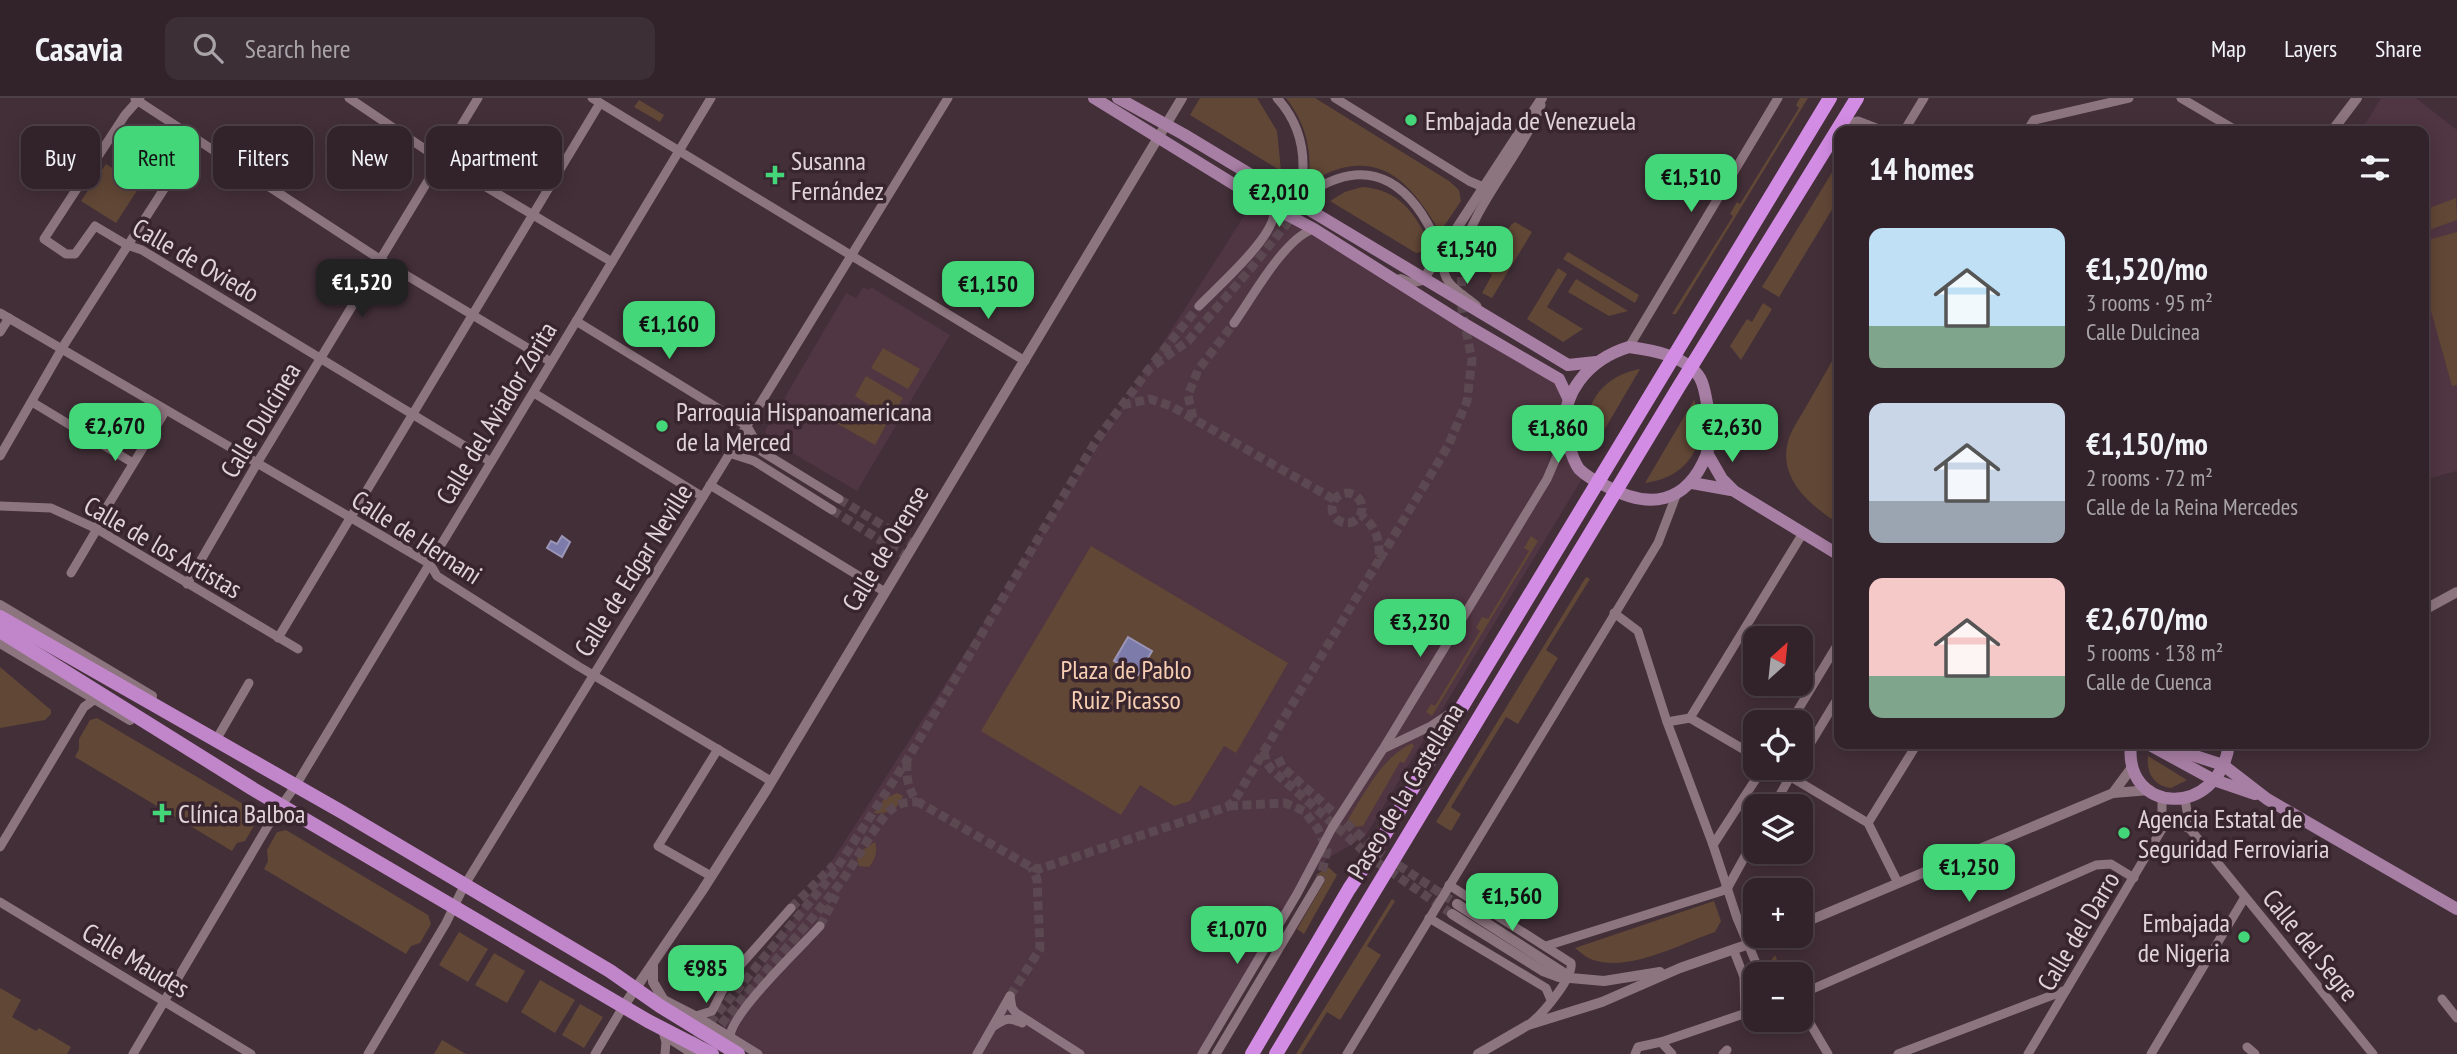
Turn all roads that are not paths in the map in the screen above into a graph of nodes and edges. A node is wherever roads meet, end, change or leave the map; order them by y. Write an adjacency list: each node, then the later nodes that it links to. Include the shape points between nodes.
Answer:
1 (349, 98): 34 (street)
2 (478, 98): 24 (street, Calle Dulcinea)
3 (711, 98): 35 (street, Calle del Aviador Zorita)
4 (948, 98): 47 (street, Calle de Edgar Neville)
5 (1094, 98): 32 (main road)
6 (1118, 98): 21 (main road)
7 (1182, 98): 21 (street, Calle de Orense)
8 (1277, 98): 36 (street, via 1302,144)
9 (1335, 98): 38 (street)
10 (1543, 98): 38 (street); 48 (street, via 1534,124 1471,230)
11 (1778, 98): 60 (street)
12 (1830, 98): 62 (highway, Paseo de la Castellana)
13 (1857, 98): 22 (highway, Paseo de la Castellana)
14 (1924, 98): 26 (street)
15 (2129, 98): 27 (street, via 2034,120)
16 (2181, 98): 28 (street)
17 (2349, 98): 29 (street)
18 (2357, 98): 30 (street)
19 (137, 99): 23 (street); 45 (street, Calle de Oviedo, via 44,239 66,254 75,254 96,226)
20 (596, 100): 35 (street); 43 (street)
21 (1166, 125): 32 (street, Calle de Orense); 52 (main road)
22 (1841, 125): 25 (street, via 1858,121)
23 (177, 126)
24 (461, 126)
25 (1871, 126)
26 (1907, 126)
27 (2030, 126)
28 (2229, 126)
29 (2335, 126)
30 (2336, 126)
31 (1834, 136): 67 (highway, Paseo de la Castellana)
32 (1158, 139): 42 (main road); 64 (street, Calle de Orense)
33 (199, 141): 49 (street)
34 (426, 150)
35 (678, 152): 47 (street); 50 (street, Calle del Aviador Zorita)
36 (1302, 182)
37 (426, 185): 49 (street, Calle Dulcinea)
38 (1483, 187): 46 (street)
39 (163, 189): 45 (street)
40 (490, 189): 43 (street)
41 (1314, 190): 46 (street, via 1334,178 1356,174 1395,185 1418,208)
42 (1273, 208): 44 (main road); 53 (street, via 1273,222 1260,243)
43 (533, 214): 50 (street); 54 (street)
44 (1314, 229): 51 (main road); 58 (street, via 1297,236 1285,250)
45 (127, 245): 61 (street); 63 (street, Calle de Oviedo)
46 (1441, 253): 52 (street); 56 (street, via 1450,285)
47 (852, 254): 64 (street); 73 (street, Calle de Edgar Neville)
48 (1461, 258)
49 (381, 260): 54 (street); 63 (street, Calle Dulcinea)
50 (612, 262): 57 (street, Calle del Aviador Zorita)
51 (1369, 265): 52 (street, via 1410,283); 69 (main road, via 1552,374)
52 (1423, 280): 56 (main road)
53 (1199, 306)
54 (471, 314): 65 (street); 72 (street)
55 (4, 316): 59 (street); 61 (street, Calle de Hernani)
56 (1494, 320): 66 (main road, via 1568,365)
57 (576, 321): 65 (street, Calle del Aviador Zorita); 73 (street)
58 (1234, 323)
59 (0, 332)
60 (1629, 347): 62 (main road); 66 (main road)
61 (62, 348): 70 (street); 71 (street, Calle de Hernani)
62 (1674, 358): 67 (main road); 81 (highway, Paseo de la Castellana)
63 (321, 359): 72 (street, Calle de Oviedo); 78 (street, Calle Dulcinea)
64 (1025, 361): 98 (street, Calle de Orense)
65 (551, 362): 68 (street, Calle del Aviador Zorita)
66 (1596, 362): 69 (main road)
67 (1692, 367): 76 (main road, via 1701,379 1711,421); 85 (highway, Paseo de la Castellana)
68 (534, 393): 79 (street, Calle del Aviador Zorita); 87 (street)
69 (1569, 400): 74 (main road)
70 (32, 402): 77 (street); 80 (street)
71 (166, 410): 78 (street, Calle de Hernani); 80 (street)
72 (412, 413): 79 (street, Calle de Oviedo); 91 (street)
73 (747, 426): 75 (street, Calle de Edgar Neville); 88 (street, via 761,451)
74 (1566, 435): 81 (main road, via 1578,467); 122 (street, Paseo de la Castellana, via 1547,479)
75 (730, 453): 83 (street, Calle de Edgar Neville); 90 (street, via 754,461)
76 (1707, 453): 82 (main road); 84 (main road)
77 (0, 456)
78 (258, 462): 91 (street, Calle de Hernani); 97 (street, Calle Dulcinea)
79 (491, 462): 95 (street, Calle del Aviador Zorita)
80 (133, 463): 92 (street)
81 (1599, 483): 85 (main road); 113 (highway, Paseo de la Castellana)
82 (1692, 483): 84 (main road); 86 (main road)
83 (710, 485): 87 (street, Calle de Edgar Neville); 98 (street)
84 (1734, 491): 93 (main road)
85 (1616, 492): 86 (main road, via 1647,500); 207 (highway, Paseo de la Castellana)
86 (1677, 493): 102 (street, via 1658,543)
87 (703, 497): 109 (street, Calle de Edgar Neville)
88 (839, 499)
89 (0, 506): 92 (street, Calle de los Artistas, via 51,508)
90 (832, 510)
91 (351, 517): 95 (street, Calle de Hernani); 105 (street)
92 (97, 529): 96 (street); 97 (street, Calle de los Artistas)
93 (1803, 533): 94 (main road); 115 (street)
94 (1834, 552)
95 (430, 564): 109 (street, Calle de Hernani, via 438,576); 135 (street, Calle del Aviador Zorita)
96 (71, 573)
97 (187, 584): 105 (street, Calle de los Artistas)
98 (885, 592): 134 (street, Calle de Orense)
99 (2457, 592): 101 (street)
100 (0, 605): 116 (street, via 144,691)
101 (2429, 607)
102 (1614, 613): 117 (street, via 1638,631); 152 (street)
103 (0, 617): 116 (main road)
104 (0, 631): 118 (main road)
105 (278, 638): 107 (street, Calle de los Artistas)
106 (0, 643): 111 (street)
107 (298, 649)
108 (1834, 650): 114 (street)
109 (594, 675): 121 (street, Calle de Hernani); 153 (street, Calle de Edgar Neville)
110 (249, 683): 120 (street)
111 (95, 699): 118 (street); 146 (street, via 84,707)
112 (1834, 704): 119 (street)
113 (1463, 705): 122 (street, Paseo de la Castellana); 206 (highway, Paseo de la Castellana)
114 (1798, 710)
115 (1689, 718): 117 (street); 123 (street)
116 (184, 722): 120 (main road)
117 (1667, 722): 145 (street)
118 (173, 739): 141 (main road)
119 (1813, 739)
120 (216, 740): 135 (main road)
121 (718, 749): 134 (street, Calle de Hernani); 148 (street, via 658,846)
122 (1383, 749): 204 (street, Paseo de la Castellana, via 1332,828)
123 (1743, 749)
124 (1914, 749): 142 (street)
125 (2131, 749): 130 (main road)
126 (2157, 749): 133 (main road)
127 (2173, 749): 129 (main road)
128 (2228, 749): 129 (main road)
129 (2223, 765): 133 (main road); 140 (main road)
130 (2133, 766): 136 (main road); 137 (street)
131 (1755, 780): 145 (street)
132 (1804, 780): 142 (street)
133 (2214, 780): 139 (main road); 140 (main road)
134 (771, 781): 148 (street, Calle de Orense)
135 (296, 785): 141 (street, Calle del Aviador Zorita); 153 (main road)
136 (2150, 790): 137 (street); 138 (main road)
137 (2113, 793): 151 (street)
138 (2162, 798): 139 (main road); 143 (street)
139 (2185, 799): 144 (street)
140 (2267, 799): 160 (main road)
141 (283, 806): 157 (main road); 178 (street, Calle del Aviador Zorita)
142 (1868, 823): 151 (street)
143 (2162, 829): 144 (street, via 2176,821); 149 (street, Calle del Darro)
144 (2190, 829): 155 (street, Calle del Segre)
145 (1713, 845): 154 (street)
146 (0, 847)
147 (1743, 859): 154 (street)
148 (711, 876): 168 (street, Calle de Orense)
149 (2134, 878): 173 (street, via 2111,864 2096,864); 174 (street, Calle del Darro)
150 (1320, 880): 205 (street, Paseo de la Castellana)
151 (1898, 883): 162 (street)
152 (1449, 885): 161 (street); 165 (street)
153 (464, 886): 157 (street, Calle de Edgar Neville); 172 (main road)
154 (1727, 887): 164 (street); 165 (street)
155 (2245, 897): 215 (street); 217 (street, Calle del Segre)
156 (0, 902): 178 (street, Calle Maudes)
157 (455, 906): 179 (main road); 195 (street, Calle de Edgar Neville)
158 (791, 908): 181 (street, via 729,978 712,1011)
159 (1455, 909): 171 (street, via 1546,972)
160 (2457, 909)
161 (1429, 918): 177 (street, via 1545,988); 208 (street)
162 (1813, 919)
163 (820, 926): 189 (street, via 751,1000)
164 (1743, 932)
165 (1546, 946): 171 (street, via 1570,962)
166 (1743, 948): 167 (street)
167 (1734, 951): 169 (street); 170 (street)
168 (653, 966): 172 (street, Calle de Orense); 175 (street, via 653,982)
169 (1680, 968): 171 (street, via 1621,980); 184 (street, via 1602,1002)
170 (1743, 974)
171 (1569, 976): 177 (street)
172 (637, 988): 175 (street); 179 (street, Calle de Orense); 200 (main road)
173 (1813, 988)
174 (2066, 990): 192 (street); 214 (street, Calle del Darro)
175 (663, 999): 181 (street)
176 (2442, 999): 182 (street)
177 (1551, 1000): 184 (street)
178 (164, 1001): 193 (street, Calle del Aviador Zorita); 194 (street, Calle Maudes)
179 (624, 1007): 183 (main road); 196 (street)
180 (1743, 1015): 190 (street)
181 (696, 1016): 189 (street)
182 (2457, 1018)
183 (648, 1021): 188 (street); 199 (main road)
184 (1528, 1025): 209 (street)
185 (993, 1027): 187 (street, via 1011,1018); 187 (street, via 1010,996 1016,1013); 202 (street)
186 (1813, 1028): 212 (street)
187 (1044, 1032): 203 (street)
188 (664, 1035): 197 (street); 198 (street)
189 (730, 1037): 201 (street)
190 (1661, 1042): 210 (street, via 1638,1047); 211 (street)
191 (2247, 1047): 216 (street)
192 (1915, 1050): 213 (street)
193 (133, 1054)
194 (251, 1054)
195 (368, 1054)
196 (595, 1054)
197 (665, 1054)
198 (693, 1054)
199 (712, 1054)
200 (738, 1054)
201 (758, 1054)
202 (977, 1054)
203 (1080, 1054)
204 (1202, 1054)
205 (1216, 1054)
206 (1251, 1054)
207 (1276, 1054)
208 (1347, 1054)
209 (1478, 1054)
210 (1635, 1054)
211 (1672, 1054)
212 (1828, 1054)
213 (1898, 1054)
214 (2028, 1054)
215 (2151, 1054)
216 (2255, 1054)
217 (2373, 1054)

